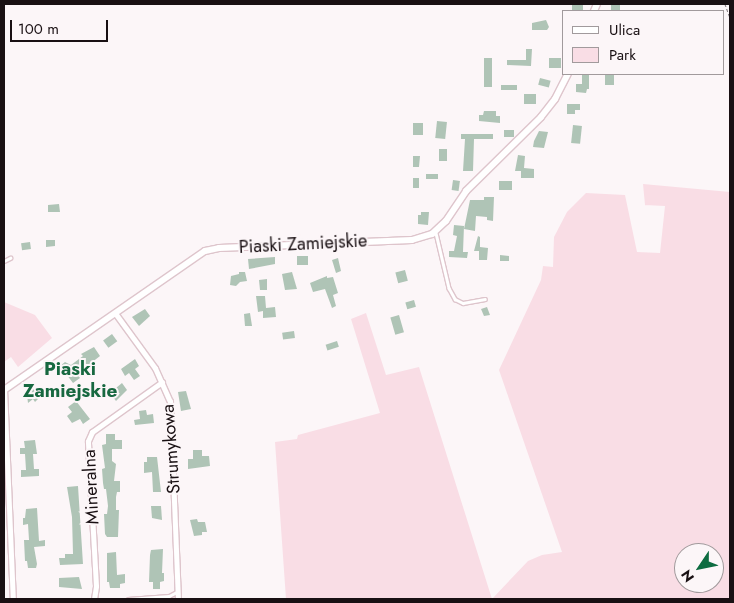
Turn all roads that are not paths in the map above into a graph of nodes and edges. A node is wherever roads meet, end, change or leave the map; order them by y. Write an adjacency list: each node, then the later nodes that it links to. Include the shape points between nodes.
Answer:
1 (567, 75): 2 (street, via 541,117 466,191)
2 (435, 232): 5 (lane, via 449,288 455,299 463,304); 6 (street, Piaski Zamiejskie, via 412,240 209,250 191,259)
3 (10, 258): 4 (lane)
4 (4, 261)
5 (485, 299)
6 (115, 314): 7 (street, Strumykowa); 8 (street, Piaski Zamiejskie)
7 (162, 382): 9 (street, Strumykowa, via 170,401); 11 (street, Mineralna, via 92,432 88,441)
8 (4, 389): 10 (street)
9 (179, 589): 12 (lane, via 170,596); 13 (street, Strumykowa)
10 (13, 599)
11 (94, 599)
12 (128, 599)
13 (178, 599)

